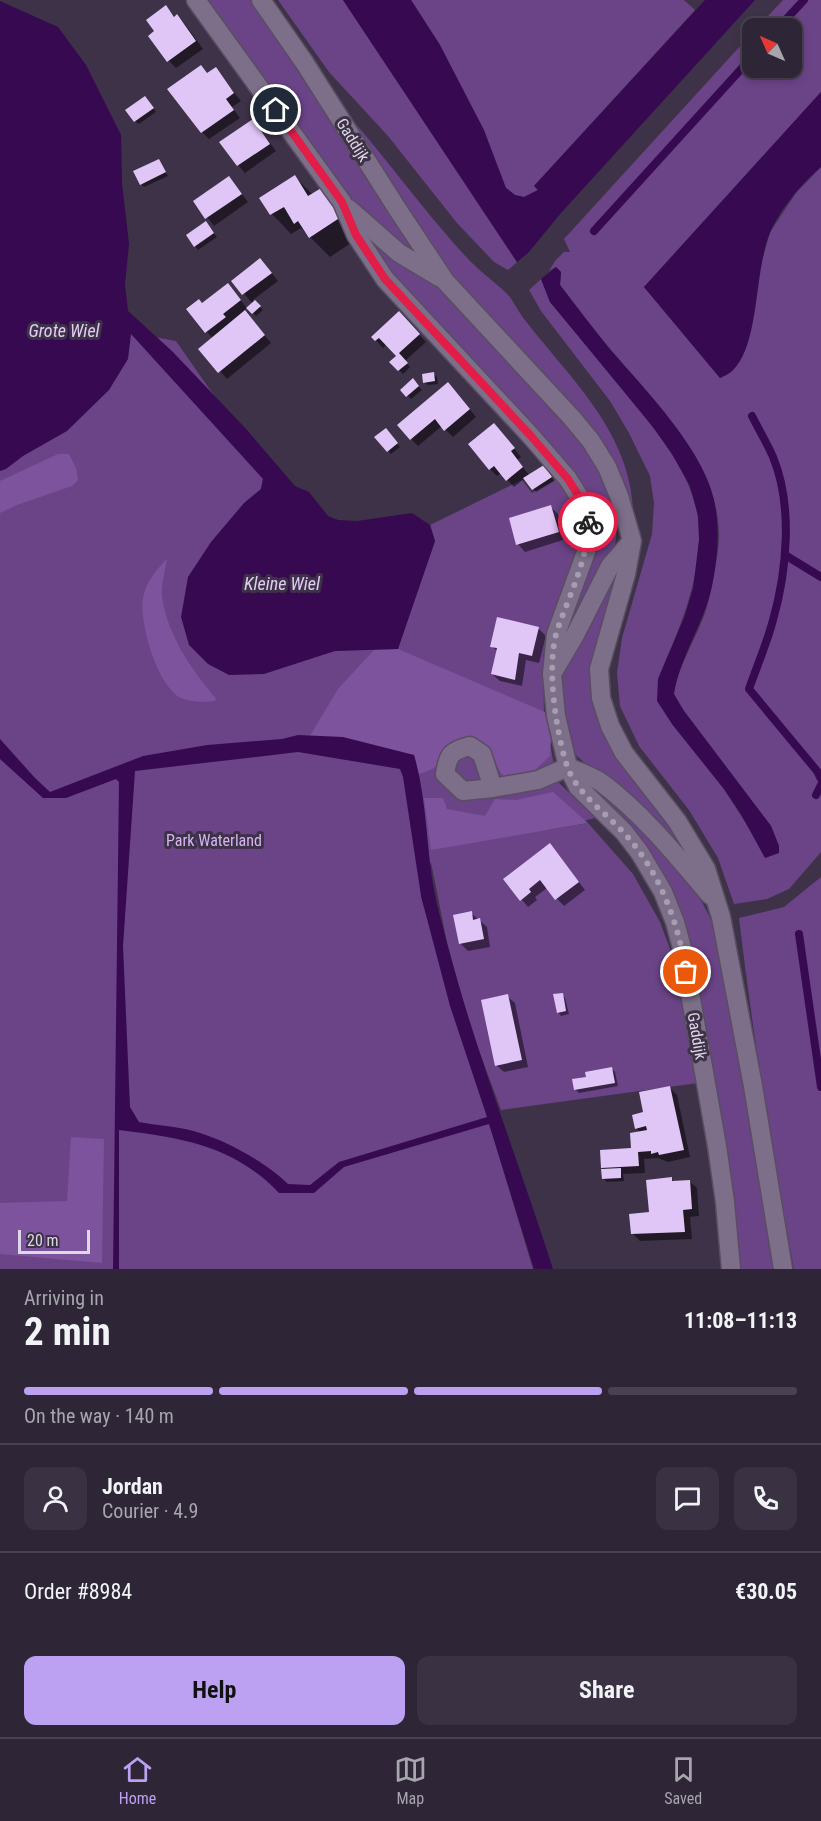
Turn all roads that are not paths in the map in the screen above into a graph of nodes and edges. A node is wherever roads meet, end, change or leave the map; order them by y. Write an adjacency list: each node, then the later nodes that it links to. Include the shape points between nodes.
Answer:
1 (196, 0): 3 (street, Gaddijk)
2 (261, 0): 4 (street, Gaddijk)
3 (342, 202): 4 (street, Gaddijk, via 399,253); 6 (street, Gaddijk, via 356,235 385,279 530,435 583,503 588,523 586,552 556,634)
4 (445, 281): 5 (street, Gaddijk, via 591,441 619,496)
5 (632, 541): 6 (street, via 610,566); 9 (street, Gaddijk, via 599,669 601,698 624,753 677,822 706,869)
6 (552, 674): 7 (street, Gaddijk, via 556,716)
7 (568, 767): 8 (street, via 538,780); 9 (street, Gaddijk, via 601,782 665,842); 10 (street, Gaddijk, via 578,787 640,853 675,922 717,1146)
8 (493, 788)
9 (716, 902): 11 (street, Gaddijk, via 753,1086)
10 (731, 1269)
11 (783, 1269)

